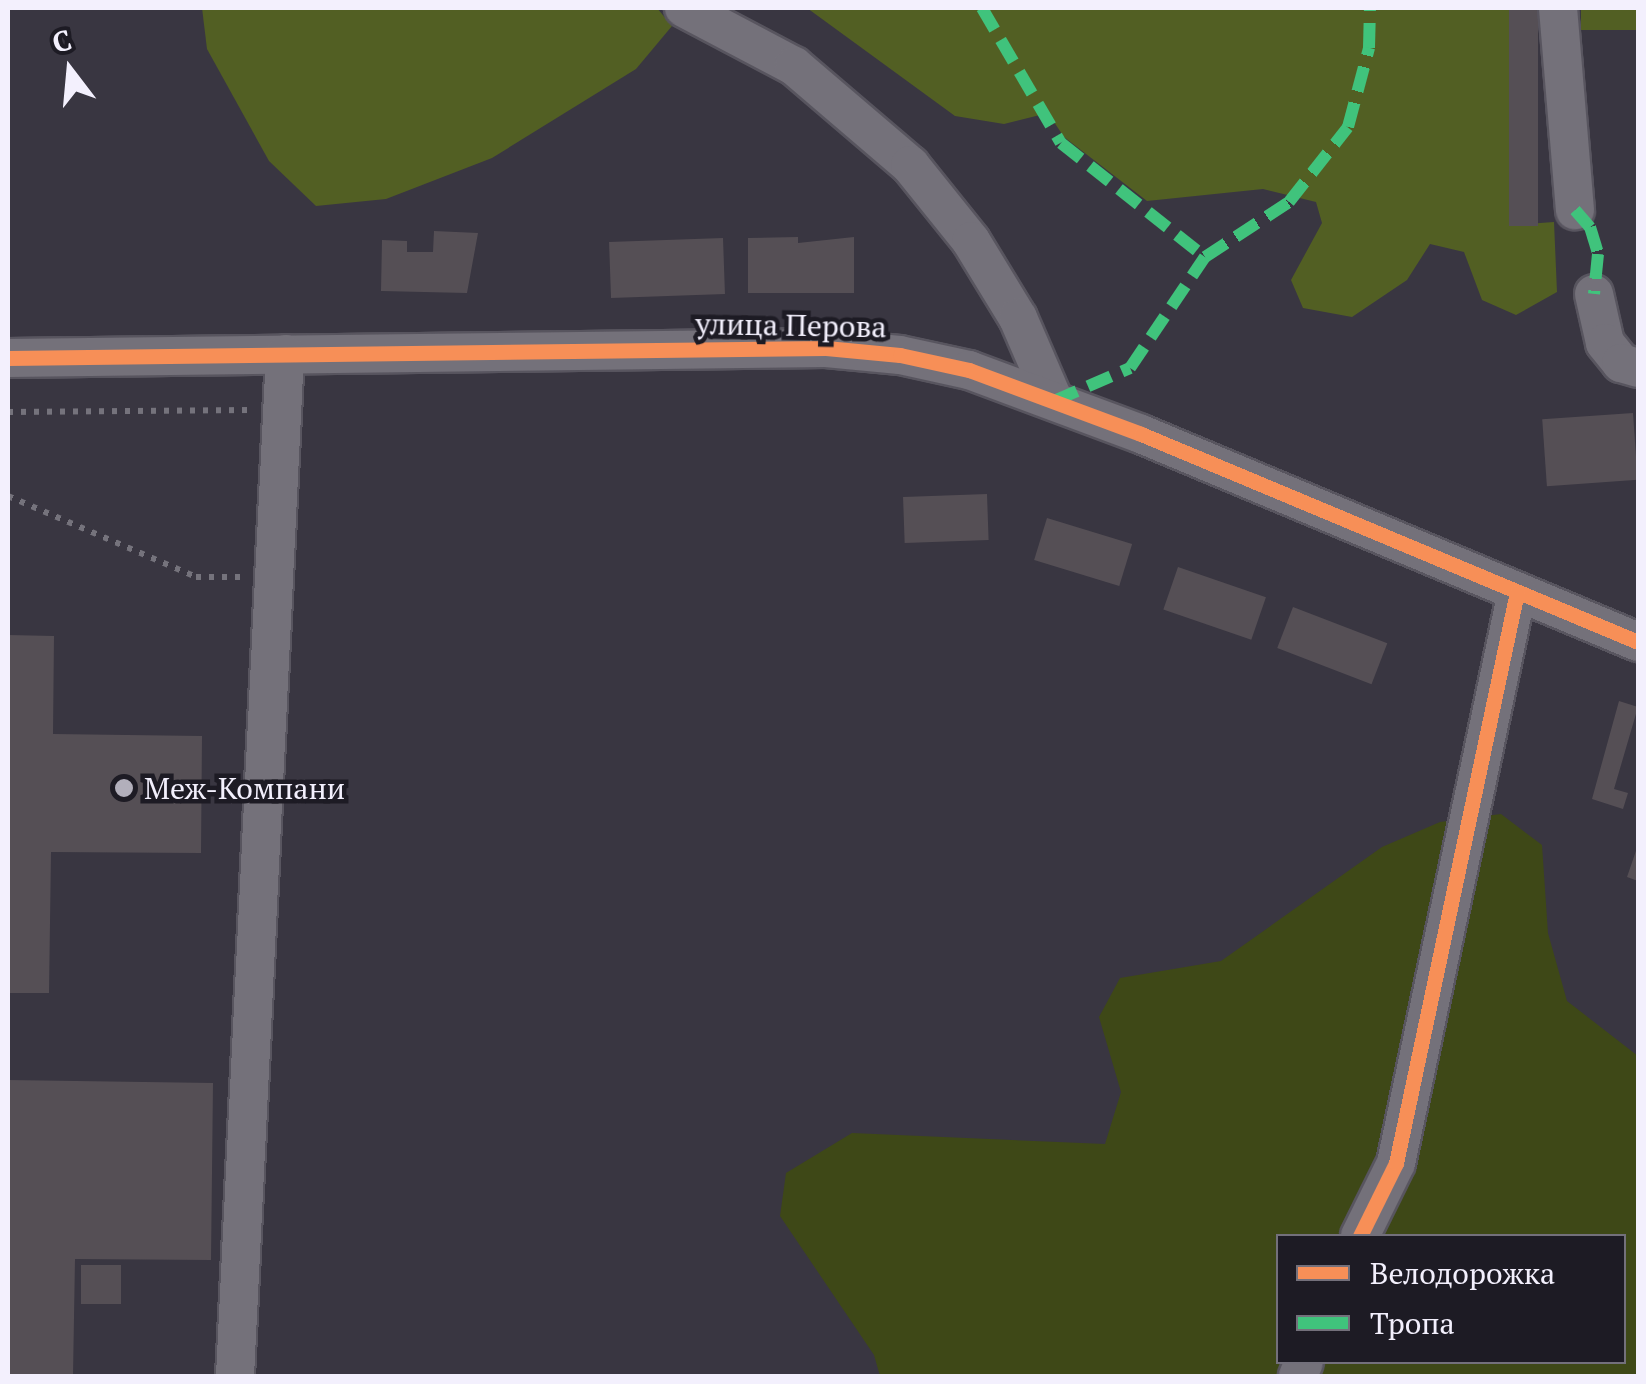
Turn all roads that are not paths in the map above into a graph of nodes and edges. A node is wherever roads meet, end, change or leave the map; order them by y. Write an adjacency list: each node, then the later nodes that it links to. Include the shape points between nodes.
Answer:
1 (684, 8): 8 (street, via 794,66 910,165 990,272)
2 (1558, 8): 3 (street)
3 (1575, 210)
4 (1594, 294): 7 (street, via 1604,343 1621,362)
5 (285, 354): 6 (street, улица Перова); 8 (street, улица Перова, via 826,348 969,370); 12 (street)
6 (8, 358)
7 (1638, 368)
8 (1054, 402): 9 (street, улица Перова)
9 (1517, 592): 10 (street, улица Перова); 11 (street, via 1396,1163)
10 (1638, 642)
11 (1361, 1234)
12 (235, 1376)

